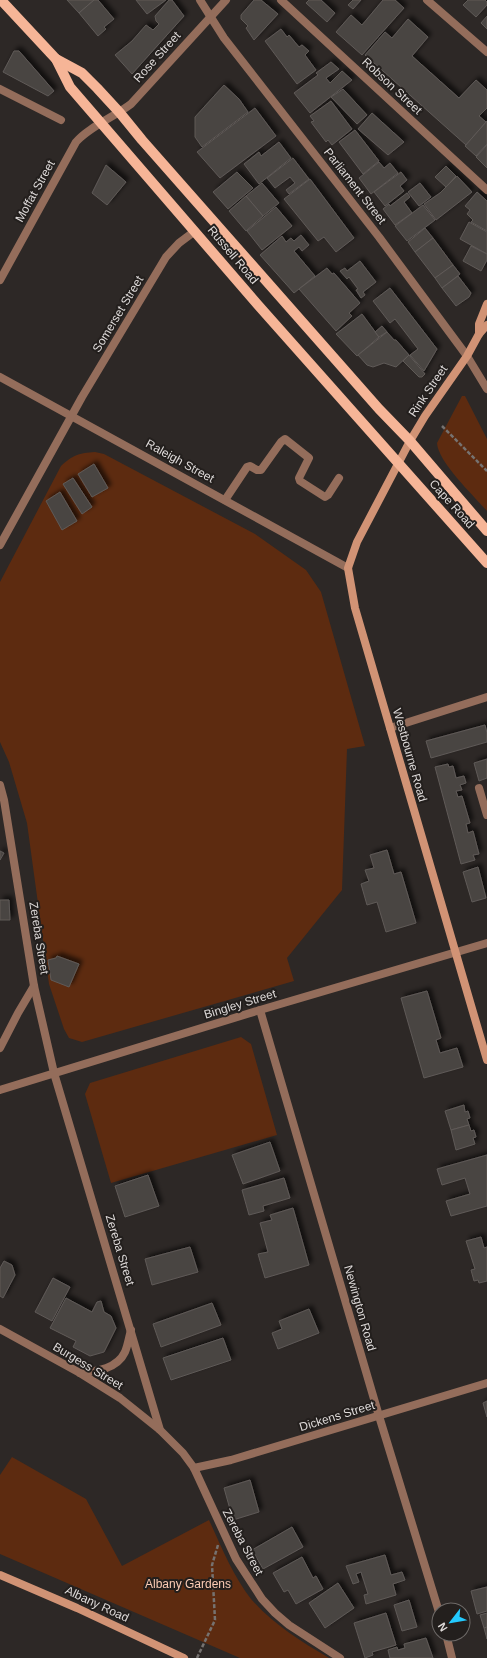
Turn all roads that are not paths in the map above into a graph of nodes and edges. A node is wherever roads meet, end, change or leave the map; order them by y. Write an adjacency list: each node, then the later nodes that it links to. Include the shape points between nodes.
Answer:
1 (1, 0): 8 (main road, Russell Road)
2 (200, 0): 6 (street, Parliament Street)
3 (226, 0): 6 (street, Rose Street)
4 (281, 0): 13 (street, Robson Street)
5 (427, 0): 7 (street)
6 (210, 16): 10 (street, Rose Street, via 131,104); 18 (street, Parliament Street, via 224,38)
7 (487, 52)
8 (56, 59): 10 (main road, Russell Road, via 82,73); 12 (main road, Russell Road, via 70,87)
9 (0, 89): 11 (street)
10 (120, 112): 12 (street, Rose Street); 22 (main road, Russell Road, via 379,409)
11 (61, 120)
12 (102, 124): 14 (main road, Russell Road); 15 (street, Moffat Street, via 76,142)
13 (487, 190)
14 (195, 231): 21 (street, Somerset Street, via 166,257); 23 (main road, Russell Road)
15 (0, 280)
16 (487, 304): 17 (street, Rink Street)
17 (483, 328): 18 (street, Rink Street)
18 (468, 356): 20 (street, Parliament Street); 22 (street, Rink Street)
19 (0, 377): 21 (street, Raleigh Street)
20 (487, 390)
21 (71, 417): 25 (street, Raleigh Street); 27 (street, Somerset Street)
22 (410, 441): 23 (street, Rink Street); 26 (main road, Cape Road)
23 (398, 463): 28 (main road, Cape Road); 29 (street, Westbourne Road, via 357,542)
24 (339, 478): 25 (street, via 325,497 300,481 299,478 309,458 285,439 261,470 247,467)
25 (226, 500): 29 (street, Raleigh Street)
26 (487, 531)
27 (0, 545)
28 (487, 563)
29 (348, 568): 31 (street, Westbourne Road, via 354,608)
30 (487, 697): 31 (street)
31 (390, 728): 36 (street, Westbourne Road)
32 (0, 785): 37 (street, Zereba Street)
33 (479, 788): 34 (street)
34 (487, 815)
35 (487, 943): 36 (street, Bingley Street)
36 (455, 952): 38 (street, Bingley Street); 40 (street, Westbourne Road)
37 (34, 986): 39 (street); 41 (street, Zereba Street)
38 (260, 1010): 41 (street, Bingley Street); 47 (street, Newington Road)
39 (0, 1048)
40 (487, 1060)
41 (54, 1073): 42 (street, Bingley Street); 44 (street, Zereba Street)
42 (0, 1090)
43 (0, 1329): 45 (street, Burgess Street)
44 (131, 1330): 45 (street, via 125,1352 119,1360 104,1369); 48 (street, Zereba Street)
45 (80, 1373): 48 (street, Burgess Street, via 120,1398)
46 (487, 1382): 47 (street, Dickens Street)
47 (379, 1416): 49 (street, Dickens Street, via 231,1460); 51 (street, Newington Road)
48 (160, 1430): 49 (street, Zereba Street)
49 (194, 1468): 54 (street, Zereba Street, via 222,1532 248,1580 275,1613 289,1625)
50 (0, 1574): 53 (street, Albany Road)
51 (436, 1602)
52 (448, 1642): 55 (street)
53 (184, 1658)
54 (340, 1658)
55 (452, 1658)

